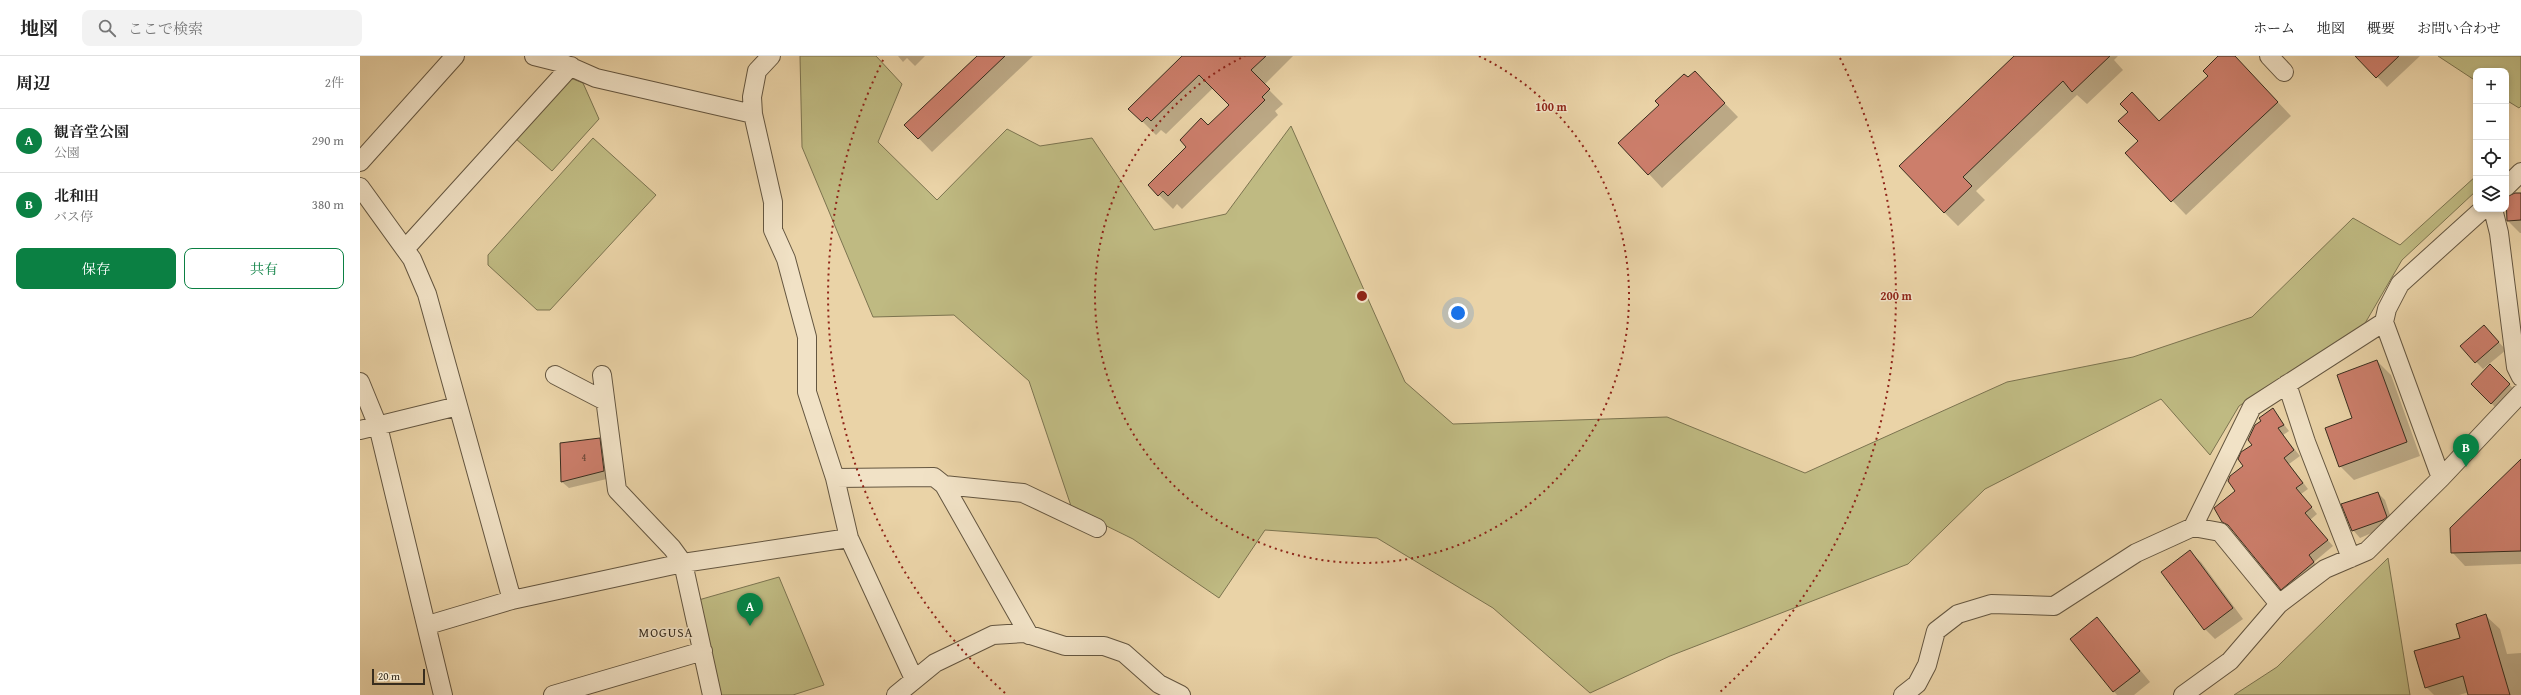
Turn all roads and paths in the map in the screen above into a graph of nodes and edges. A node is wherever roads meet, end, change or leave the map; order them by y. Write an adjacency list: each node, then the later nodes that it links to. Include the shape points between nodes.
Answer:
1 (455, 56): 8 (street)
2 (534, 56): 5 (street)
3 (771, 56): 7 (street, via 757,71 752,97)
4 (2269, 56): 6 (street)
5 (570, 66): 7 (street, via 596,78); 14 (street)
6 (2284, 72)
7 (753, 114): 26 (street, via 773,202 773,230 786,259 807,337 807,392)
8 (360, 162)
9 (2521, 172): 10 (street)
10 (2509, 184)
11 (360, 187): 14 (street)
12 (2480, 212): 15 (street, via 2400,284 2386,309)
13 (2494, 212): 18 (street, via 2499,234 2516,367)
14 (405, 249): 23 (street, via 428,294)
15 (2384, 322): 20 (street); 27 (street)
16 (555, 375): 22 (street)
17 (602, 375): 22 (street)
18 (2521, 377)
19 (360, 382): 24 (street)
20 (2287, 384): 29 (street, via 2252,407); 32 (street, via 2306,442)
21 (2521, 393): 27 (street)
22 (605, 400): 33 (street, via 617,490)
23 (458, 406): 24 (street); 34 (street)
24 (378, 426): 25 (street); 36 (street)
25 (360, 430)
26 (835, 478): 28 (street, via 934,477); 31 (street)
27 (2441, 478): 32 (street, via 2367,551)
28 (944, 485): 30 (street, via 1023,493); 37 (street)
29 (2193, 527): 35 (street, via 2220,532); 45 (street, via 2136,553 2054,606 1991,604 1958,614 1936,631 1927,664 1917,684)
30 (1097, 528)
31 (849, 538): 33 (street); 39 (street)
32 (2351, 558): 35 (street, via 2325,569)
33 (683, 563): 34 (street); 38 (street)
34 (512, 600): 36 (street)
35 (2279, 604): 46 (street, via 2230,662)
36 (428, 625): 40 (street)
37 (1029, 635): 39 (street, via 993,635 935,664); 44 (street, via 1066,646 1104,646 1124,653 1159,684)
38 (703, 651): 41 (street); 42 (street)
39 (914, 679): 43 (street)
40 (443, 695)
41 (553, 695)
42 (712, 695)
43 (896, 695)
44 (1181, 695)
45 (1903, 695)
46 (2183, 695)

